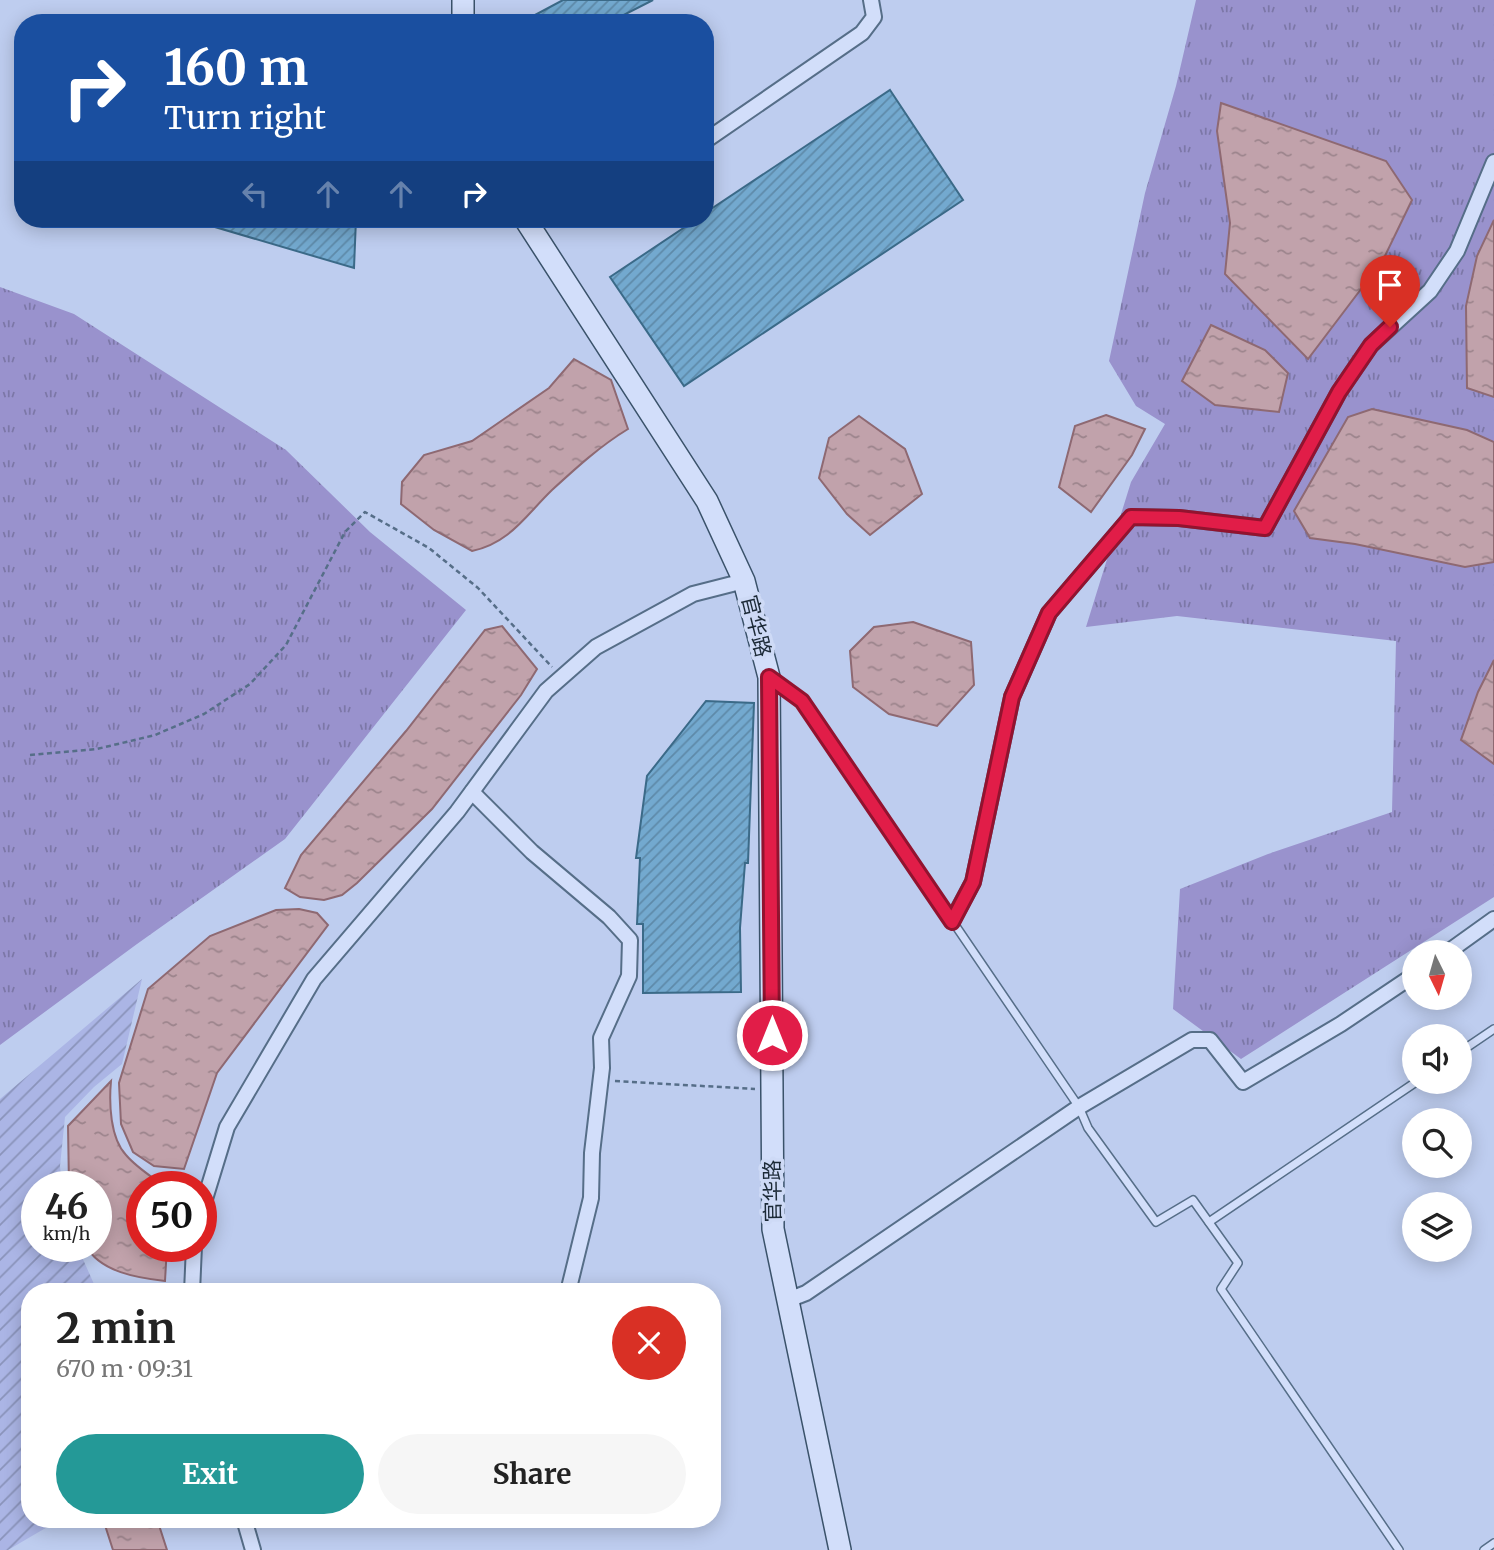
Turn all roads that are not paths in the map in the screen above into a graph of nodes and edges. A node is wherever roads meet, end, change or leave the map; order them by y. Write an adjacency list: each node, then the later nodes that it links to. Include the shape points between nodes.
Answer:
1 (871, 0): 2 (street, via 874,17 862,33)
2 (714, 135)
3 (1494, 162): 4 (street)
4 (1490, 184): 10 (street, via 1457,251 1430,291 1371,345 1339,392 1265,528 1131,517 1049,613 1012,697 973,882)
5 (531, 228): 6 (main road, 官华路, via 707,501)
6 (744, 581): 7 (main road, 官华路); 8 (street, via 693,594 596,647 546,691)
7 (769, 677): 10 (lane, via 802,701); 22 (main road, 官华路, via 773,1229)
8 (472, 792): 17 (street, via 314,979 227,1126); 21 (street, via 630,940 629,976 601,1038 591,1198)
9 (1494, 919): 11 (street)
10 (952, 922): 16 (lane)
11 (1465, 940)
12 (1402, 983): 16 (street, via 1243,1082 1210,1040 1192,1040)
13 (1494, 1029): 14 (lane)
14 (1472, 1044)
15 (1402, 1091): 18 (lane)
16 (1079, 1107): 18 (lane, via 1088,1128 1156,1222 1193,1200); 22 (street, via 816,1286)
17 (213, 1171)
18 (1209, 1222): 27 (lane, via 1238,1263 1220,1289)
19 (193, 1262): 20 (street)
20 (192, 1283)
21 (570, 1283)
22 (788, 1300): 26 (main road, 官华路)
23 (247, 1528): 25 (street)
24 (1494, 1543): 28 (lane)
25 (253, 1550)
26 (840, 1550)
27 (1399, 1550)
28 (1484, 1550)

